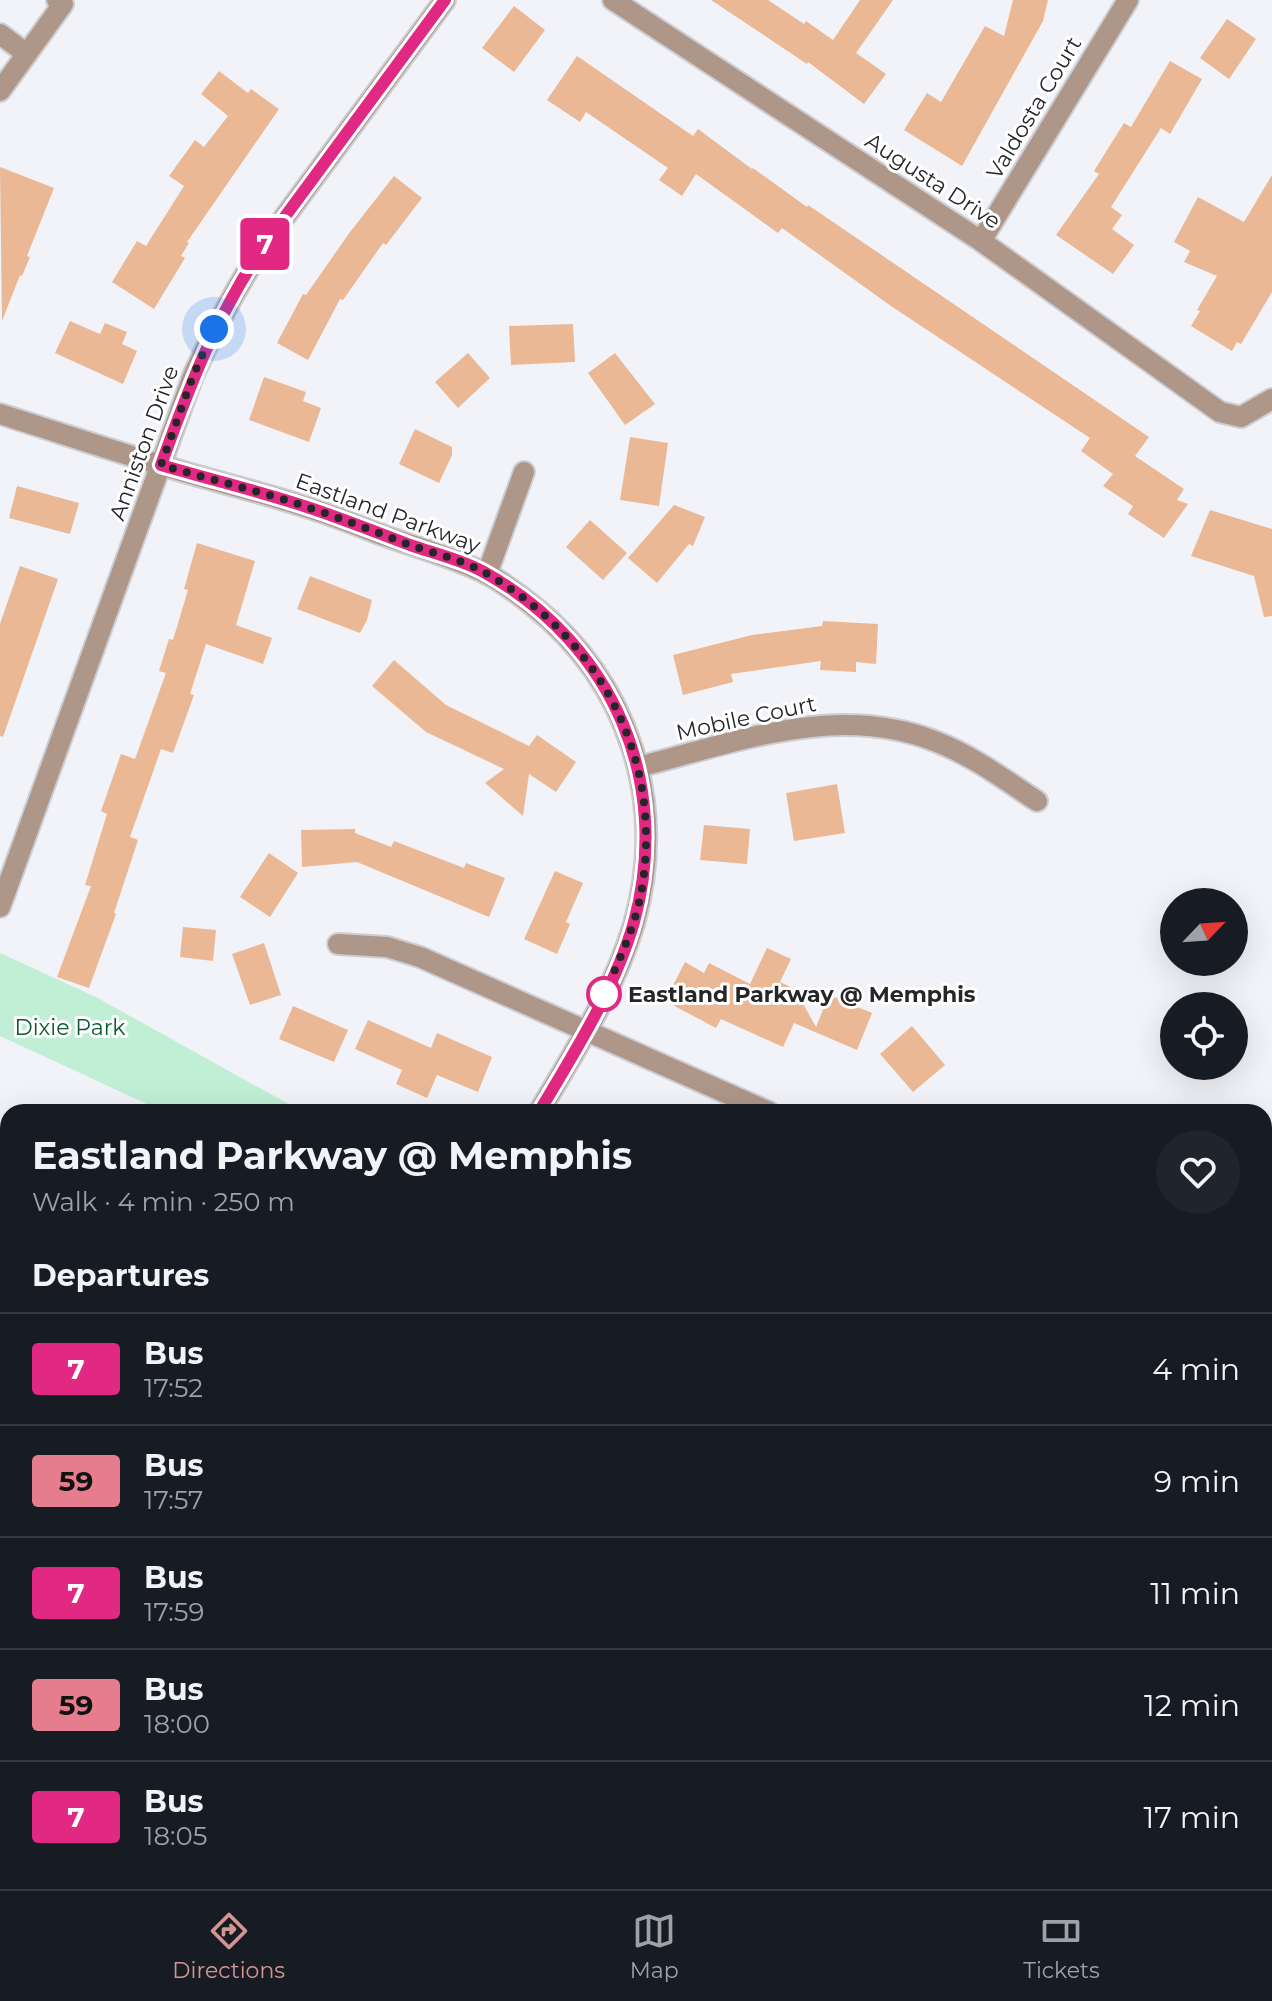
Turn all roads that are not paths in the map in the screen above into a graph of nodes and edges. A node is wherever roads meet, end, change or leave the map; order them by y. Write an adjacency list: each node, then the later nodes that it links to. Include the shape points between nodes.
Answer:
1 (57, 0): 6 (street, via 63,4)
2 (445, 0): 11 (street, Anniston Drive, via 236,287 193,376)
3 (613, 0): 8 (street, Augusta Drive)
4 (1128, 0): 8 (street, Valdosta Court)
5 (0, 34): 6 (street)
6 (27, 54): 7 (street)
7 (0, 91)
8 (981, 241): 9 (street, Augusta Drive, via 1220,412 1241,417)
9 (1272, 399)
10 (0, 414): 11 (street, Eastland Parkway)
11 (161, 465): 13 (street, Eastland Parkway, via 312,509); 16 (street, Anniston Drive)
12 (524, 472): 13 (street)
13 (487, 574): 14 (street, Eastland Parkway, via 556,624 584,654 622,720)
14 (638, 767): 15 (street, Mobile Court, via 791,729 844,723 894,728 938,742); 18 (street, Eastland Parkway, via 647,843 643,883 633,926)
15 (1037, 801)
16 (0, 907)
17 (338, 944): 18 (street, via 387,947 420,957)
18 (586, 1032): 19 (street, Eastland Parkway); 20 (street)
19 (544, 1104)
20 (751, 1104)

